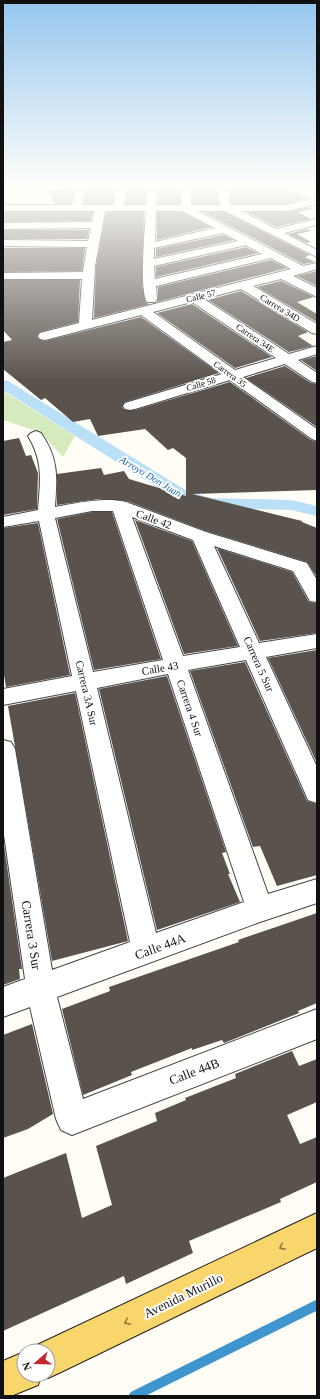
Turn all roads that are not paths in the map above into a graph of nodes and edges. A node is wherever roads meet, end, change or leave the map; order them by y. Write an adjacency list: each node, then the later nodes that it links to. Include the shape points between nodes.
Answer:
1 (92, 250): 9 (street)
2 (150, 250): 6 (street)
3 (210, 250): 6 (street)
4 (263, 250): 5 (street)
5 (272, 255): 8 (street); 12 (street)
6 (148, 264): 12 (street)
7 (317, 266): 8 (street, Calle 57)
8 (301, 270): 10 (street, Calle 57)
9 (88, 275): 11 (street); 17 (street)
10 (283, 275): 13 (street, Calle 57); 14 (street)
11 (3, 276)
12 (149, 284): 16 (street)
13 (243, 285): 15 (street, Calle 57); 18 (street, Carrera 34D)
14 (317, 293)
15 (194, 298): 16 (street, Calle 57); 21 (street, Carrera 34E)
16 (148, 310): 17 (street, Calle 57); 22 (street, Carrera 35)
17 (85, 326): 19 (street, Calle 57)
18 (317, 330)
19 (44, 336)
20 (317, 350): 21 (street, Calle 58)
21 (286, 359): 22 (street, Calle 58); 23 (street, Carrera 34E)
22 (232, 375): 24 (street, Calle 58); 26 (street, Carrera 35)
23 (317, 378)
24 (130, 406)
25 (36, 436): 28 (street, Carrera 3A Sur, via 43,446 49,470)
26 (317, 436)
27 (120, 506): 28 (street, Calle 42, via 92,506); 30 (street, Calle 42); 34 (street, Carrera 4 Sur)
28 (46, 515): 29 (street, Calle 42); 35 (street, Carrera 3A Sur)
29 (3, 522)
30 (200, 536): 31 (street, Calle 42, via 300,567); 33 (street, Carrera 5 Sur)
31 (317, 596)
32 (317, 641): 33 (street, Calle 43)
33 (253, 652): 34 (street, Calle 43); 38 (street, Carrera 5 Sur)
34 (175, 665): 35 (street, Calle 43); 40 (street, Carrera 4 Sur)
35 (84, 682): 36 (street, Calle 43); 41 (street, Carrera 3A Sur)
36 (3, 697)
37 (3, 750): 42 (street, Carrera 3 Sur)
38 (317, 793)
39 (317, 891): 40 (street, Calle 44A)
40 (260, 909): 41 (street, Calle 44A)
41 (146, 950): 42 (street, Calle 44A)
42 (41, 989): 43 (street, Calle 44A); 45 (street, Carrera 3 Sur)
43 (3, 1002)
44 (317, 1024): 45 (street, Calle 44B)
45 (72, 1119)
46 (317, 1230): 47 (main road, Avenida Murillo, one-way to 47)
47 (56, 1355)
48 (16, 1374): 49 (main road)
49 (3, 1380)

